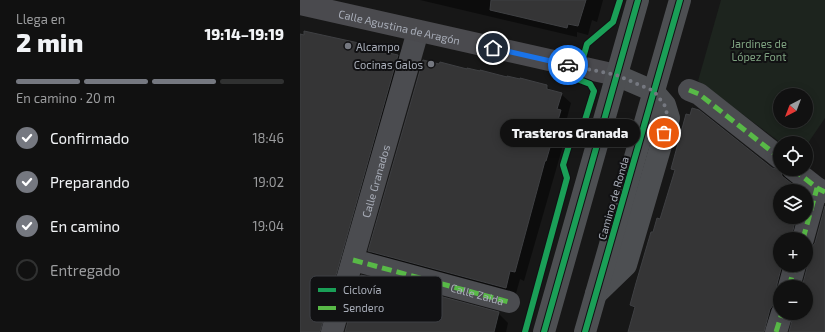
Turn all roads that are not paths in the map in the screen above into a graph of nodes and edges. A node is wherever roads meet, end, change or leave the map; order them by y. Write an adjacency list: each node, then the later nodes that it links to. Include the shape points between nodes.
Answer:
1 (638, 0): 5 (main road)
2 (680, 0): 6 (main road, Camino de Ronda)
3 (300, 4): 4 (main road, Calle Agustina de Aragón)
4 (418, 31): 5 (main road, Calle Agustina de Aragón); 12 (street, Calle Granados)
5 (616, 75): 6 (main road); 20 (main road)
6 (654, 91): 21 (main road, Camino de Ronda)
7 (694, 92): 8 (street)
8 (773, 153)
9 (803, 176): 10 (street)
10 (821, 190): 11 (street)
11 (805, 232)
12 (353, 260): 13 (street, Calle Granados); 14 (street, Calle Zaida)
13 (348, 276)
14 (412, 276)
15 (442, 284): 16 (street, Calle Zaida)
16 (509, 302)
17 (780, 320): 22 (street)
18 (335, 322): 19 (street, Calle Granados)
19 (332, 332)
20 (544, 332)
21 (585, 332)
22 (776, 332)

